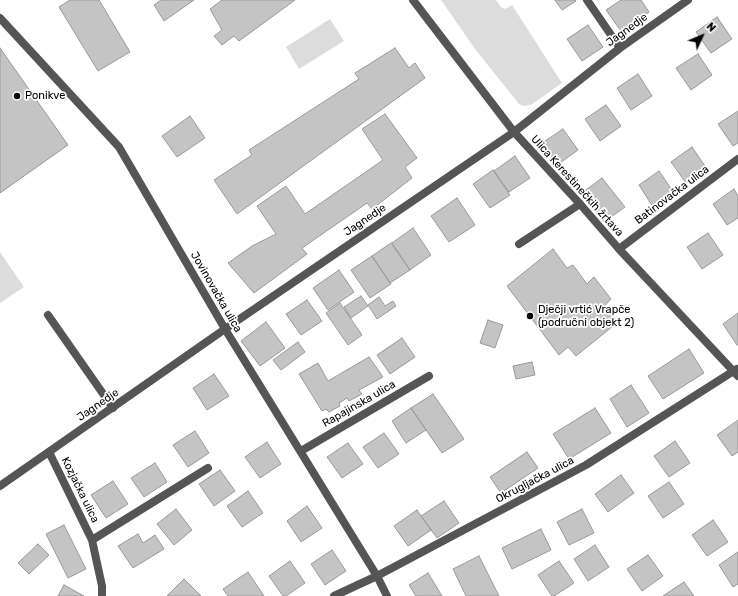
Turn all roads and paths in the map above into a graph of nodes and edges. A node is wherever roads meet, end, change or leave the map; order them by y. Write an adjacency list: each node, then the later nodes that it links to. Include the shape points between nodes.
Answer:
1 (413, 0): 6 (street, Ulica Kerestinečkih žrtava)
2 (587, 0): 5 (street)
3 (688, 0): 5 (street, Jagnedje)
4 (0, 18): 12 (street, Jovinovačka ulica, via 119,147)
5 (620, 48): 6 (street, Jagnedje)
6 (514, 132): 8 (street, Ulica Kerestinečkih žrtava); 12 (street, Jagnedje)
7 (738, 159): 10 (street, Batinovačka ulica)
8 (580, 204): 9 (street); 10 (street, Ulica Kerestinečkih žrtava)
9 (519, 244)
10 (620, 249): 13 (street, Ulica Kerestinečkih žrtava)
11 (48, 315): 15 (street)
12 (225, 330): 15 (street, Jagnedje); 16 (street, Jovinovačka ulica)
13 (736, 372): 21 (street, Okrugljačka ulica, via 586,465)
14 (429, 376): 16 (street, Rapajinska ulica)
15 (113, 408): 17 (street, Jagnedje)
16 (301, 451): 21 (street, Jovinovačka ulica)
17 (49, 452): 19 (street, Kozjačka ulica); 20 (street, Kozjačka ulica)
18 (208, 468): 20 (street)
19 (0, 486)
20 (92, 540): 22 (street, Kozjačka ulica)
21 (377, 576): 23 (street, Okrugljačka ulica); 24 (street, Jovinovačka ulica)
22 (102, 596)
23 (334, 596)
24 (387, 596)

